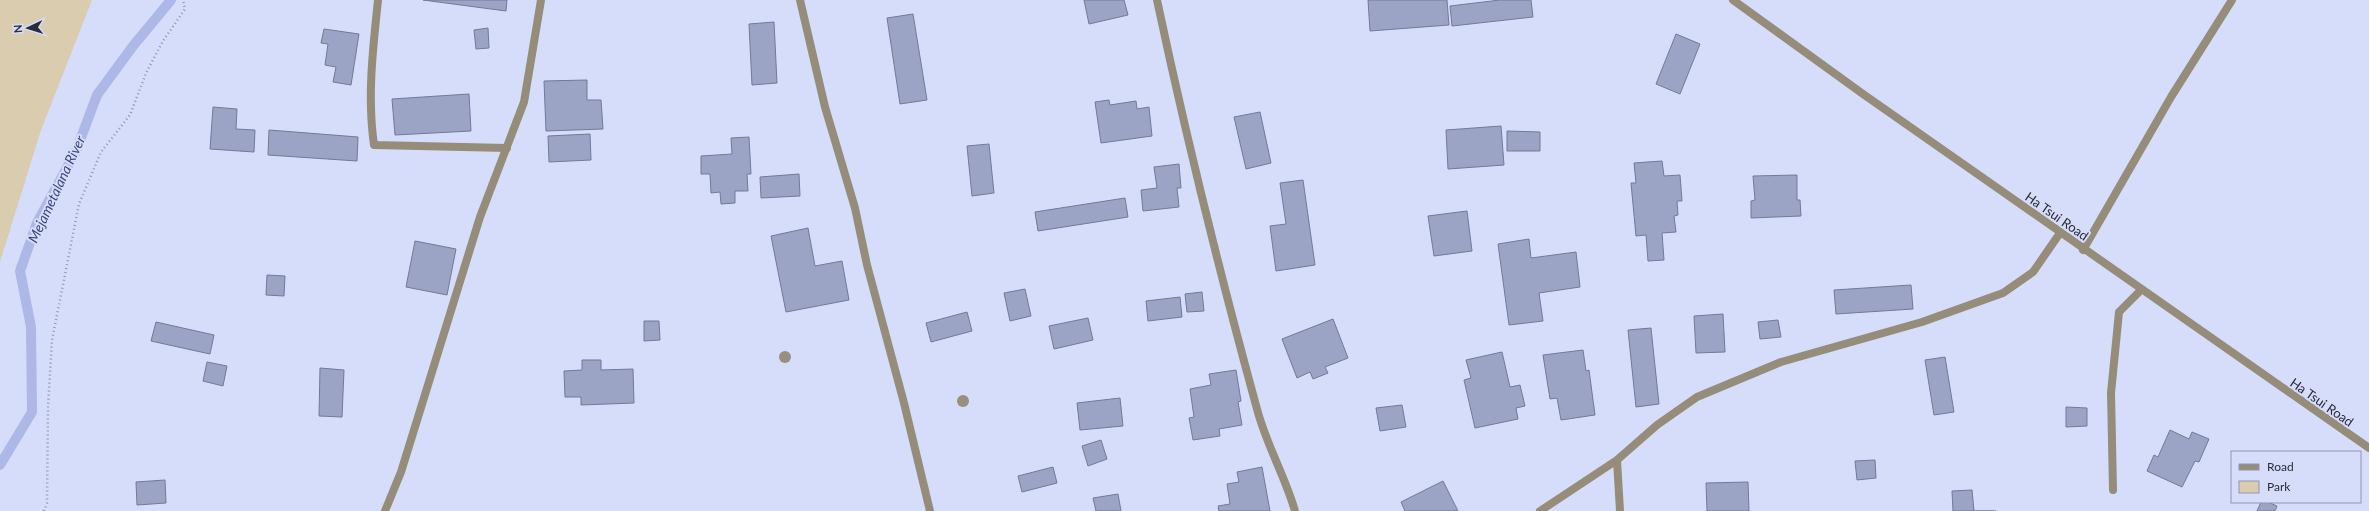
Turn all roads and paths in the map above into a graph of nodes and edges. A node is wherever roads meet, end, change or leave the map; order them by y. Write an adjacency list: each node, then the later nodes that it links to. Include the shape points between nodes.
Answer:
1 (184, 0): 15 (path, via 185,9 163,41 146,74 130,115 101,152 79,204 64,293 52,340 47,503)
2 (378, 0): 8 (street, via 373,50 371,124 374,145)
3 (541, 0): 8 (street, via 524,102)
4 (800, 0): 17 (street, via 825,107 856,208 867,265)
5 (1158, 0): 18 (street, via 1178,98 1257,411 1290,492)
6 (1733, 0): 9 (street, Ha Tsui Road)
7 (2232, 0): 10 (street, via 2171,98)
8 (507, 148): 16 (street, via 480,217 401,472)
9 (2060, 233): 10 (street, Ha Tsui Road); 13 (street, via 2033,272 2003,293 1922,322 1781,362 1697,397 1656,425)
10 (2083, 250): 11 (street, Ha Tsui Road)
11 (2141, 290): 12 (street, Ha Tsui Road); 14 (street, via 2119,312 2111,393)
12 (2369, 448)
13 (1617, 460): 19 (street); 20 (street)
14 (2113, 490)
15 (44, 511)
16 (385, 511)
17 (930, 511)
18 (1295, 511)
19 (1540, 511)
20 (1620, 511)

